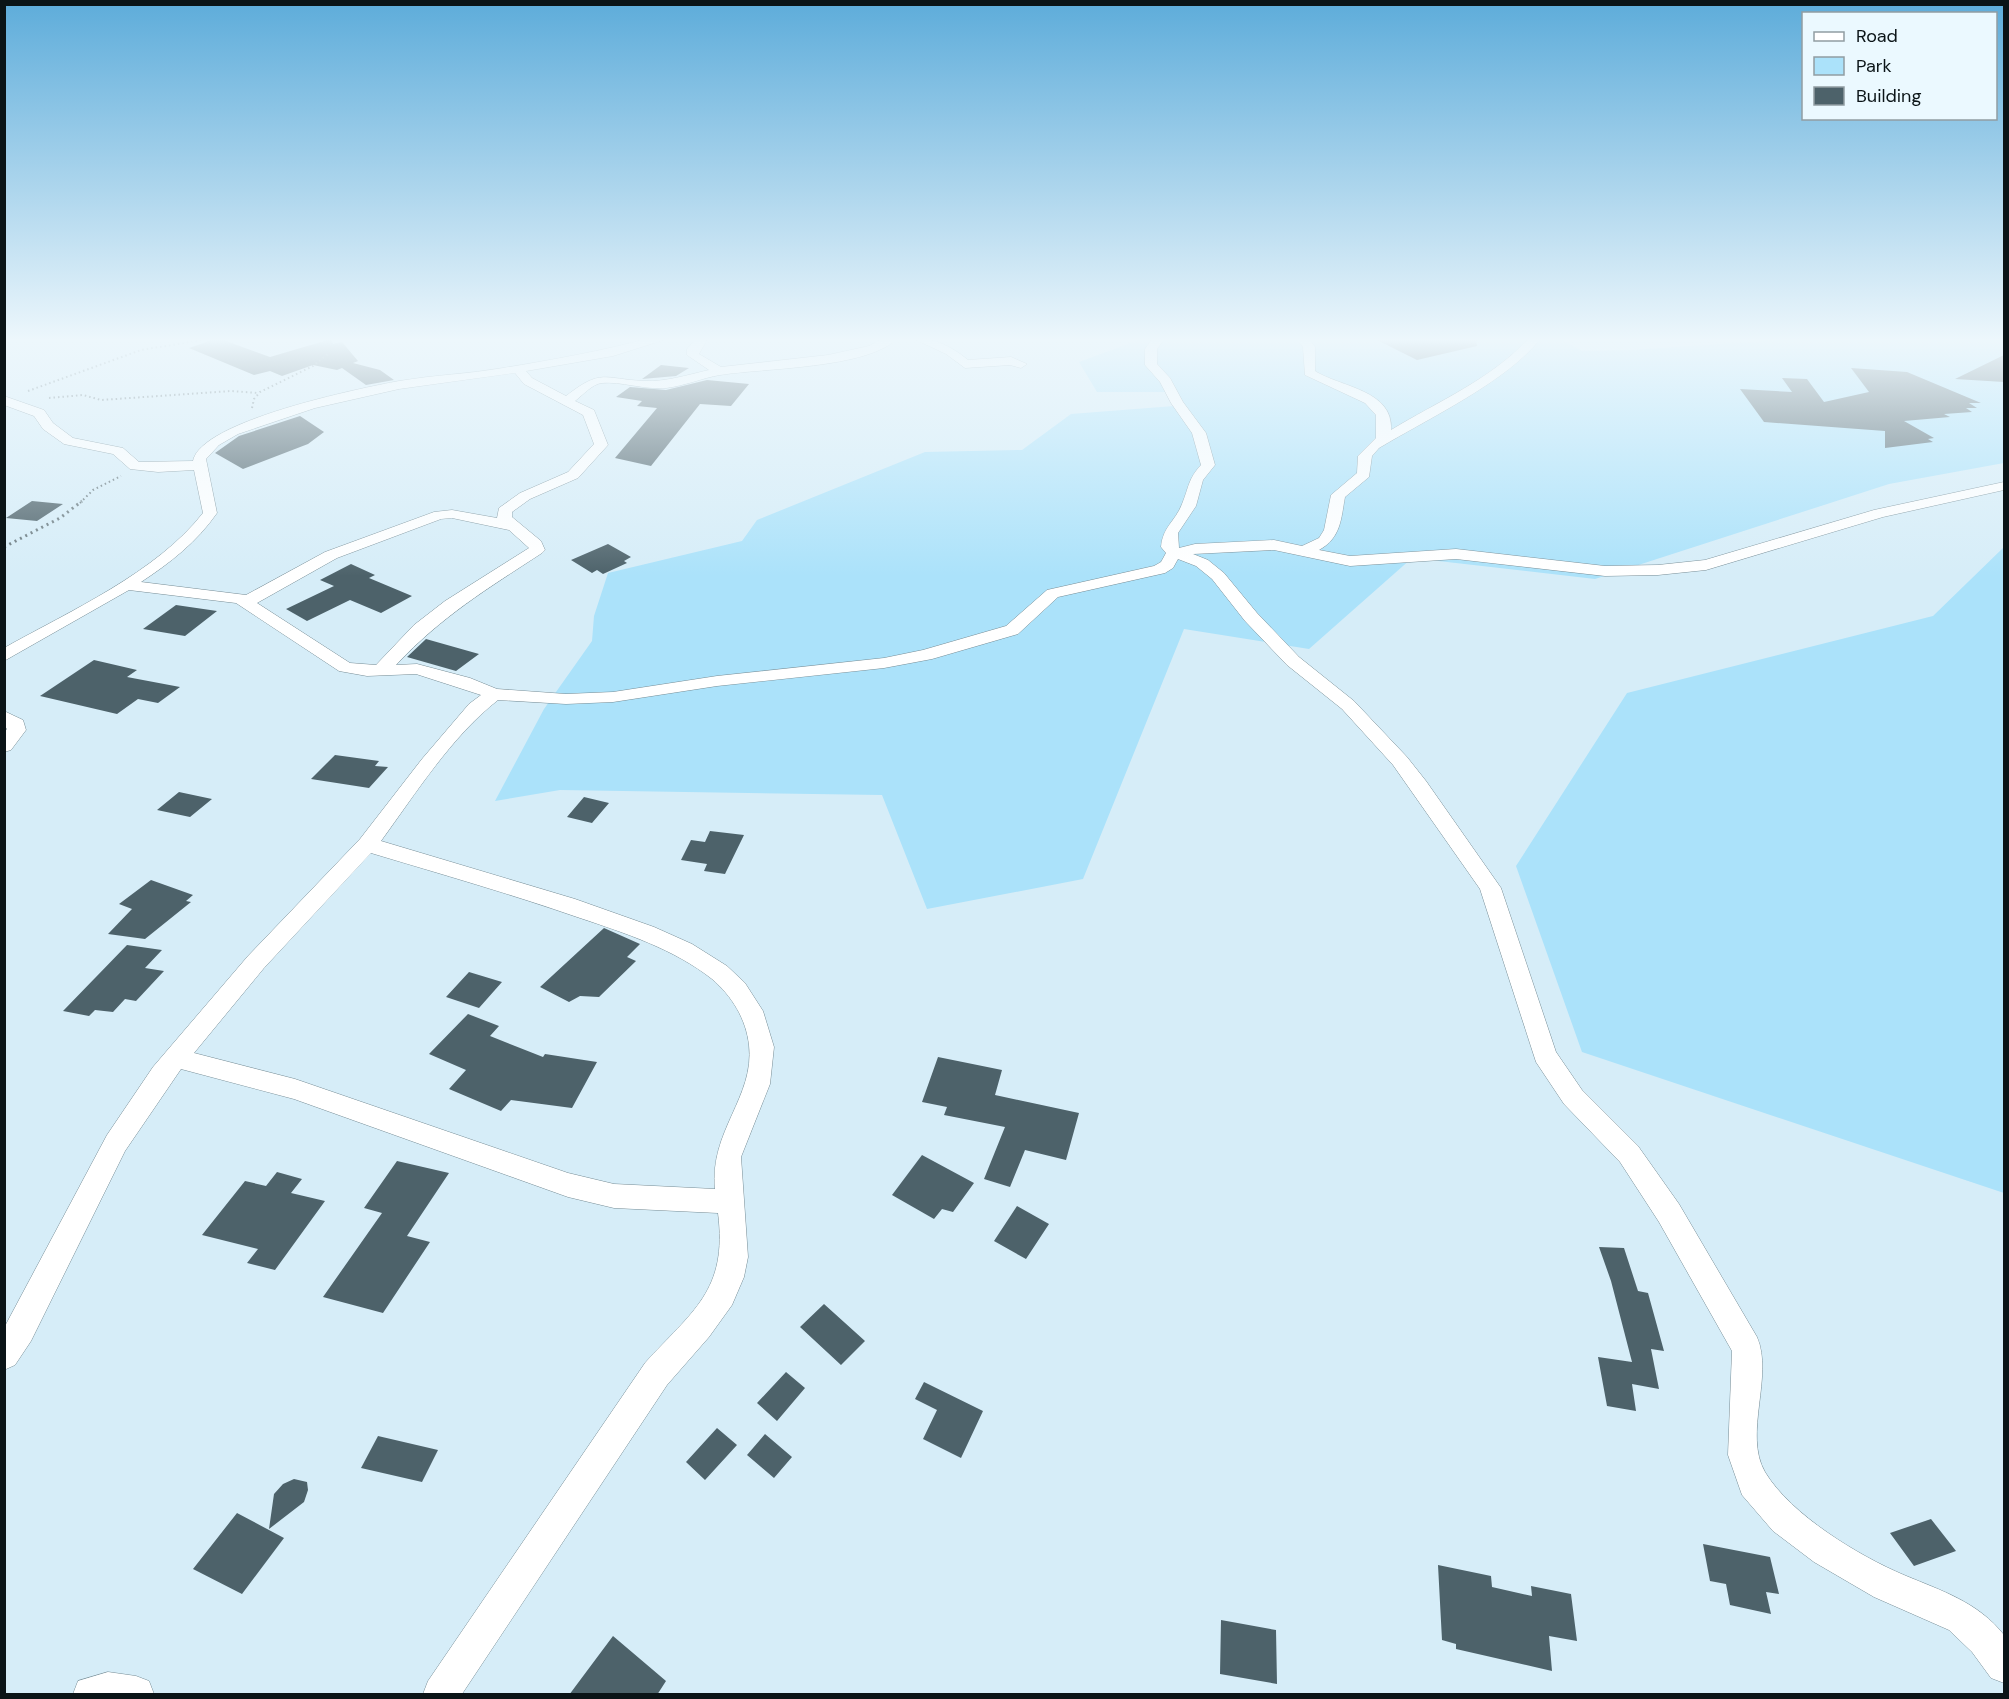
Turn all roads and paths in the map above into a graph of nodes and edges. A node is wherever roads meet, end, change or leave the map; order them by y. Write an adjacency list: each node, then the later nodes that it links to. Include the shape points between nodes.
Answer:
1 (42, 417): 11 (street, via 54,432 69,441 118,451 130,464)
2 (251, 417): 8 (path)
3 (270, 417): 8 (street)
4 (591, 417): 13 (street, via 601,445 564,482 536,491 508,507 504,515)
5 (1187, 417): 16 (street, via 1199,433 1208,465 1196,480 1189,506 1170,533 1169,547)
6 (1383, 417): 9 (street)
7 (1420, 417): 9 (street)
8 (247, 424): 10 (street, via 214,442 202,454)
9 (1383, 439): 15 (street, via 1367,453 1364,474 1338,495 1332,530 1324,541)
10 (200, 465): 11 (street); 17 (street, via 210,510 208,517 174,550)
11 (144, 468): 14 (path, via 104,483 60,518)
12 (2004, 486): 15 (street, via 1879,513 1706,565 1658,570 1605,571 1456,554 1350,561)
13 (513, 526): 18 (street, via 440,515 331,555); 20 (street, via 536,543 537,550 450,605 420,629)
14 (4, 547)
15 (1304, 550): 16 (street, via 1274,545)
16 (1175, 553): 21 (street, via 1159,570 1053,593 1012,630 926,656 613,697 566,699); 28 (street, via 1202,563 1218,576 1293,661 1348,705 1400,761 1490,888 1545,1055 1573,1097 1629,1154 1669,1213 1746,1347 1743,1455 1750,1478 1795,1529 1887,1586 1937,1604 1962,1618 1980,1633)
17 (125, 585): 18 (street, via 213,594); 19 (street)
18 (246, 602): 20 (street, via 345,667)
19 (4, 656)
20 (381, 670): 21 (street, via 417,669)
21 (494, 694): 24 (street, via 476,708 442,748)
22 (4, 716): 23 (street, via 16,724 17,730)
23 (4, 746)
24 (367, 844): 25 (street, via 256,962); 26 (street, via 640,930 721,973 742,996 753,1016 763,1058 727,1158)
25 (176, 1058): 26 (street, via 295,1089 568,1185 614,1196); 27 (street, via 116,1143 21,1331)
26 (732, 1202): 31 (street, via 735,1239 731,1270 716,1309 656,1374)
27 (4, 1355)
28 (2004, 1665)
29 (91, 1695): 30 (street, via 108,1690)
30 (136, 1695)
31 (441, 1695)

